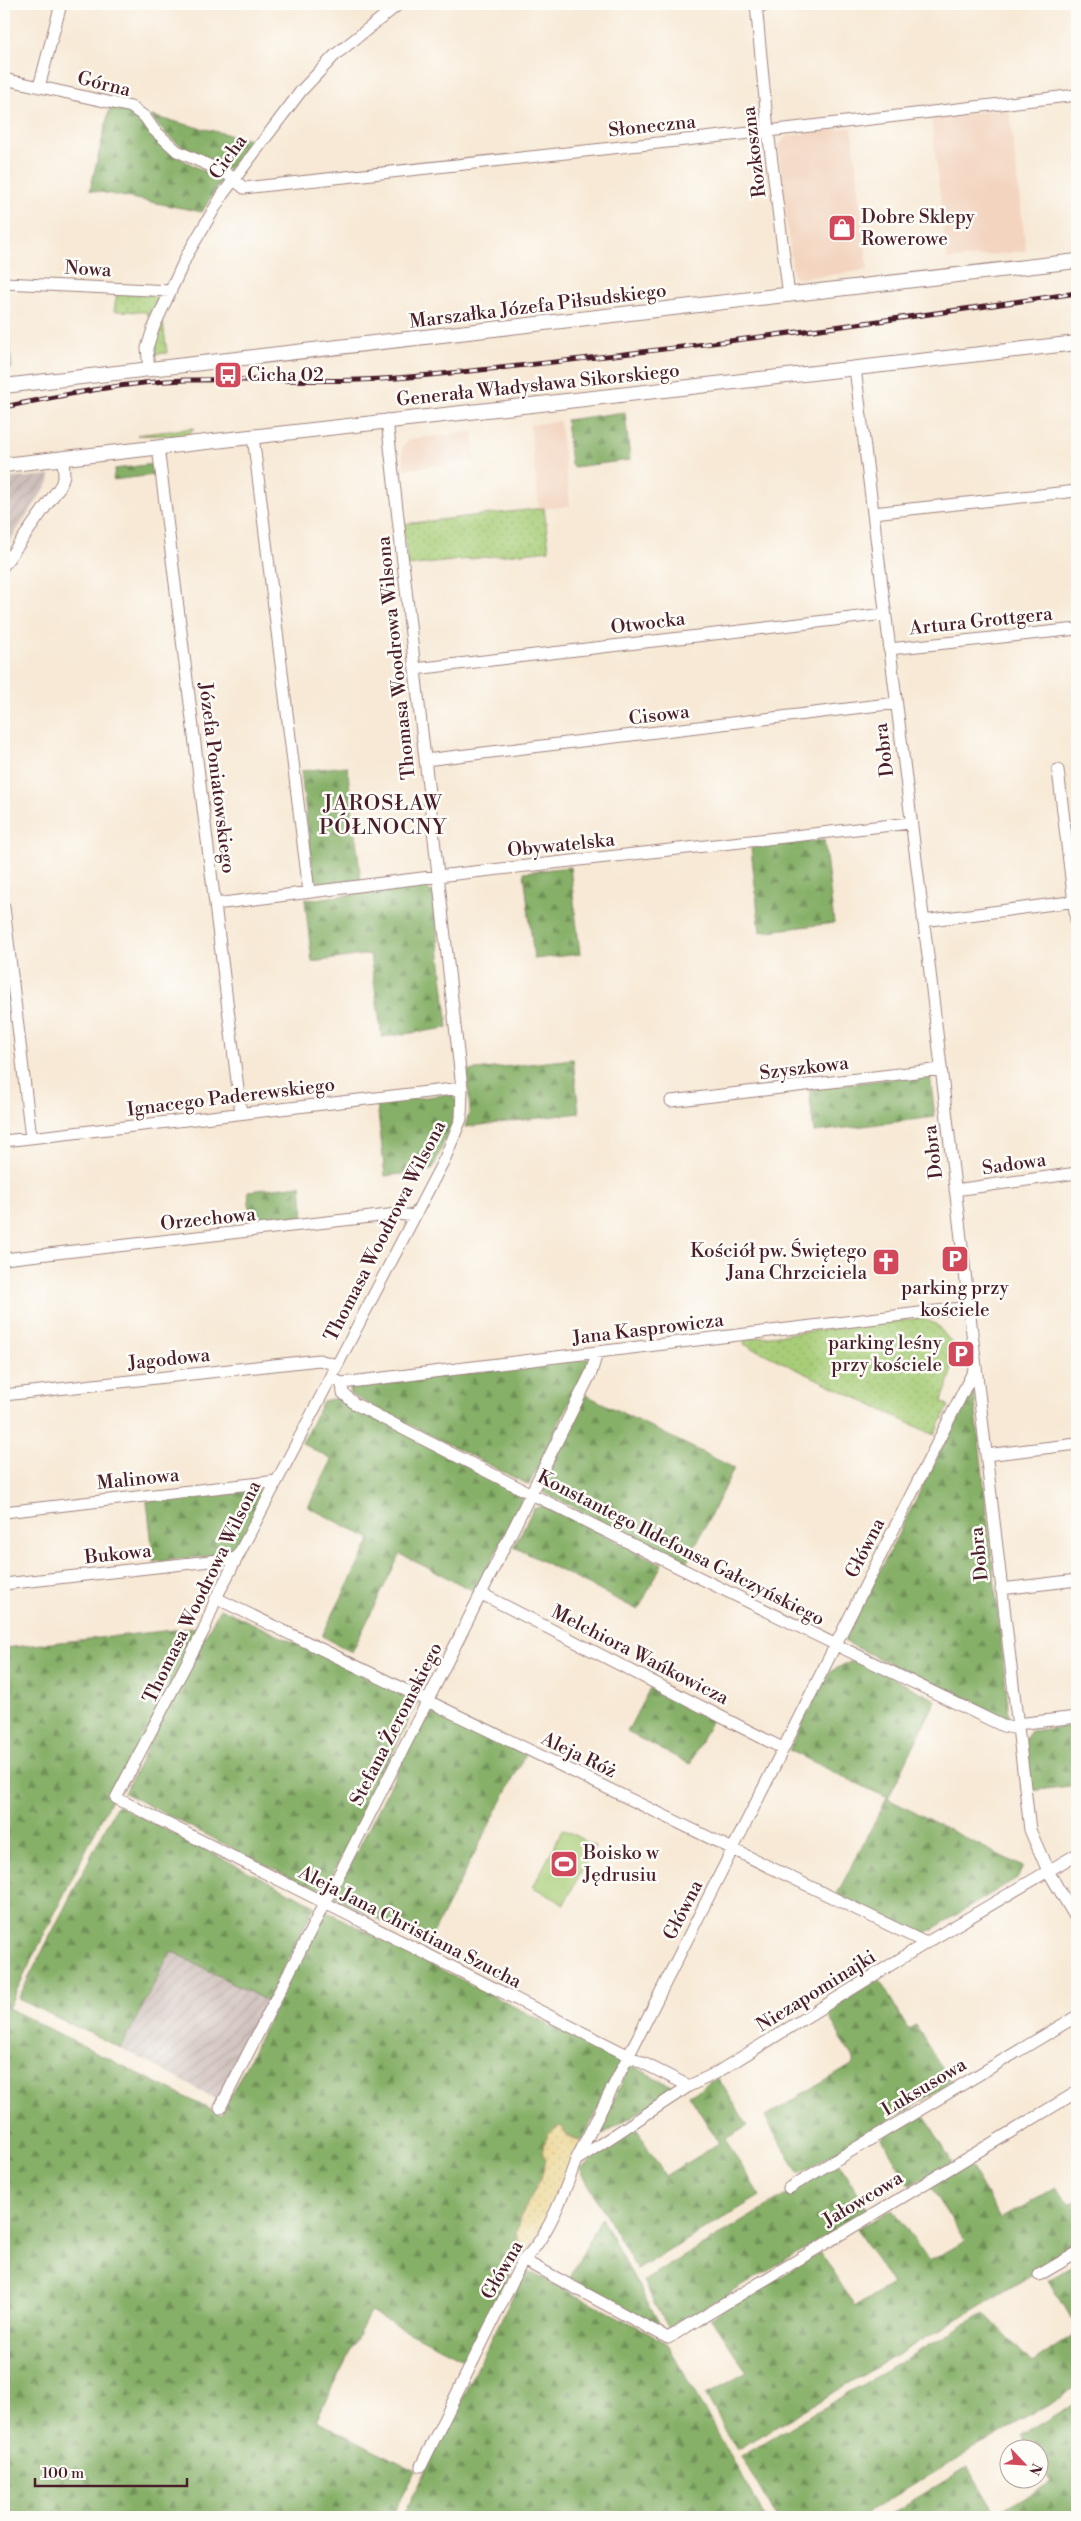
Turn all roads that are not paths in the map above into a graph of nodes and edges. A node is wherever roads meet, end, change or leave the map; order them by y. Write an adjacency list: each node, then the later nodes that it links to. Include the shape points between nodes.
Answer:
1 (61, 4): 6 (street)
2 (399, 4): 9 (street, Cicha, via 317,73)
3 (776, 4): 4 (street)
4 (756, 5): 8 (street, Rozkoszna)
5 (4, 79): 6 (street, Górna)
6 (39, 87): 9 (street, Górna, via 131,107 177,151)
7 (1077, 95): 8 (street, Słoneczna)
8 (768, 131): 9 (street, Słoneczna, via 244,188); 13 (street, Rozkoszna)
9 (233, 180): 12 (street, Cicha, via 197,238)
10 (1077, 261): 13 (main road, Marszałka Józefa Piłsudskiego)
11 (4, 283): 12 (street, Nowa)
12 (171, 291): 16 (street, Cicha, via 149,338)
13 (789, 296): 16 (main road, Marszałka Józefa Piłsudskiego)
14 (1077, 343): 15 (main road, Generała Władysława Sikorskiego)
15 (855, 368): 18 (main road, Generała Władysława Sikorskiego); 24 (street, Dobra)
16 (149, 371): 17 (main road, Marszałka Józefa Piłsudskiego)
17 (4, 386)
18 (387, 420): 19 (main road, Generała Władysława Sikorskiego); 29 (street, Thomasa Woodrowa Wilsona)
19 (253, 436): 20 (main road, Generała Władysława Sikorskiego); 35 (street)
20 (158, 447): 21 (main road, Generała Władysława Sikorskiego); 37 (street, Józefa Poniatowskiego)
21 (63, 458): 22 (main road, Generała Władysława Sikorskiego); 25 (street, via 61,485)
22 (4, 465)
23 (1077, 490): 24 (street)
24 (873, 513): 26 (street, Dobra)
25 (4, 565)
26 (885, 614): 28 (street, Dobra); 29 (street, Otwocka)
27 (1077, 629): 28 (street, Artura Grottgera)
28 (889, 649): 30 (street, Dobra)
29 (415, 669): 31 (street, Thomasa Woodrowa Wilsona)
30 (896, 704): 31 (street, Cisowa); 33 (street, Dobra)
31 (425, 760): 34 (street, Thomasa Woodrowa Wilsona)
32 (1058, 770): 36 (street)
33 (910, 823): 34 (street, Obywatelska); 39 (street, Dobra)
34 (438, 876): 35 (street, Obywatelska); 42 (street, Thomasa Woodrowa Wilsona)
35 (309, 892): 37 (street, Obywatelska)
36 (1076, 902): 39 (street); 40 (street)
37 (215, 904): 44 (street, Józefa Poniatowskiego)
38 (4, 907): 45 (street)
39 (923, 921): 41 (street, Dobra)
40 (1077, 928)
41 (941, 1069): 43 (street, Szyszkowa); 48 (street, Dobra)
42 (462, 1088): 44 (street, Ignacego Paderewskiego); 49 (street, Thomasa Woodrowa Wilsona, via 461,1119 455,1137)
43 (671, 1101)
44 (241, 1113): 45 (street, Ignacego Paderewskiego)
45 (31, 1138): 46 (street, Ignacego Paderewskiego)
46 (4, 1141)
47 (1077, 1173): 48 (street, Sadowa)
48 (955, 1190): 51 (street, Dobra)
49 (415, 1216): 50 (street, Orzechowa, via 397,1214); 53 (street, Thomasa Woodrowa Wilsona)
50 (4, 1259)
51 (969, 1306): 52 (street, Jana Kasprowicza); 54 (street, Dobra)
52 (597, 1353): 55 (street, Jana Kasprowicza); 60 (street, Stefana Żeromskiego, via 591,1373)
53 (337, 1365): 55 (street, Thomasa Woodrowa Wilsona); 56 (street, Jagodowa, via 319,1360)
54 (975, 1368): 58 (street, Dobra); 68 (street, Główna)
55 (336, 1380): 59 (street, Thomasa Woodrowa Wilsona); 60 (street, Konstantego Ildefonsa Gałczyńskiego, via 355,1404)
56 (4, 1395)
57 (1077, 1444): 58 (street)
58 (986, 1455): 65 (street, Dobra)
59 (277, 1481): 61 (street, Malinowa); 62 (street, Thomasa Woodrowa Wilsona)
60 (533, 1493): 66 (street, Stefana Żeromskiego); 68 (street, Konstantego Ildefonsa Gałczyńskiego)
61 (4, 1512)
62 (237, 1558): 64 (street, Bukowa); 67 (street, Thomasa Woodrowa Wilsona)
63 (1077, 1580): 65 (street)
64 (4, 1584)
65 (1001, 1589): 71 (street, Dobra)
66 (482, 1594): 69 (street, Stefana Żeromskiego); 72 (street, Melchiora Wańkowicza)
67 (216, 1598): 69 (street, Aleja Róż); 73 (street, Thomasa Woodrowa Wilsona, via 200,1639)
68 (835, 1645): 71 (street, Konstantego Ildefonsa Gałczyńskiego, via 1004,1726); 72 (street, Główna)
69 (428, 1700): 74 (street, Aleja Róż); 77 (street, Stefana Żeromskiego)
70 (1077, 1717): 71 (street)
71 (1018, 1727): 76 (street, Dobra, via 1030,1830)
72 (782, 1748): 74 (street, Główna)
73 (116, 1798): 77 (street, Aleja Jana Christiana Szucha)
74 (733, 1851): 79 (street, Aleja Róż); 81 (street, Główna)
75 (1077, 1854): 76 (street, Niezapominajki)
76 (1048, 1871): 78 (street, Dobra); 79 (street, Niezapominajki)
77 (324, 1904): 81 (street, Aleja Jana Christiana Szucha); 84 (street, Stefana Żeromskiego)
78 (1077, 1920)
79 (926, 1943): 82 (street, Niezapominajki, via 716,2073)
80 (1077, 2016): 86 (street, Luksusowa)
81 (629, 2055): 82 (street, Aleja Jana Christiana Szucha); 85 (street, Główna)
82 (689, 2086): 85 (street, Niezapominajki)
83 (1077, 2092): 88 (street, Jałowcowa, via 668,2338)
84 (220, 2108)
85 (576, 2160): 88 (street, Główna, via 555,2212 532,2253)
86 (789, 2188)
87 (1077, 2253): 89 (street)
88 (523, 2260): 90 (street, Główna)
89 (1039, 2275)
90 (421, 2466)

